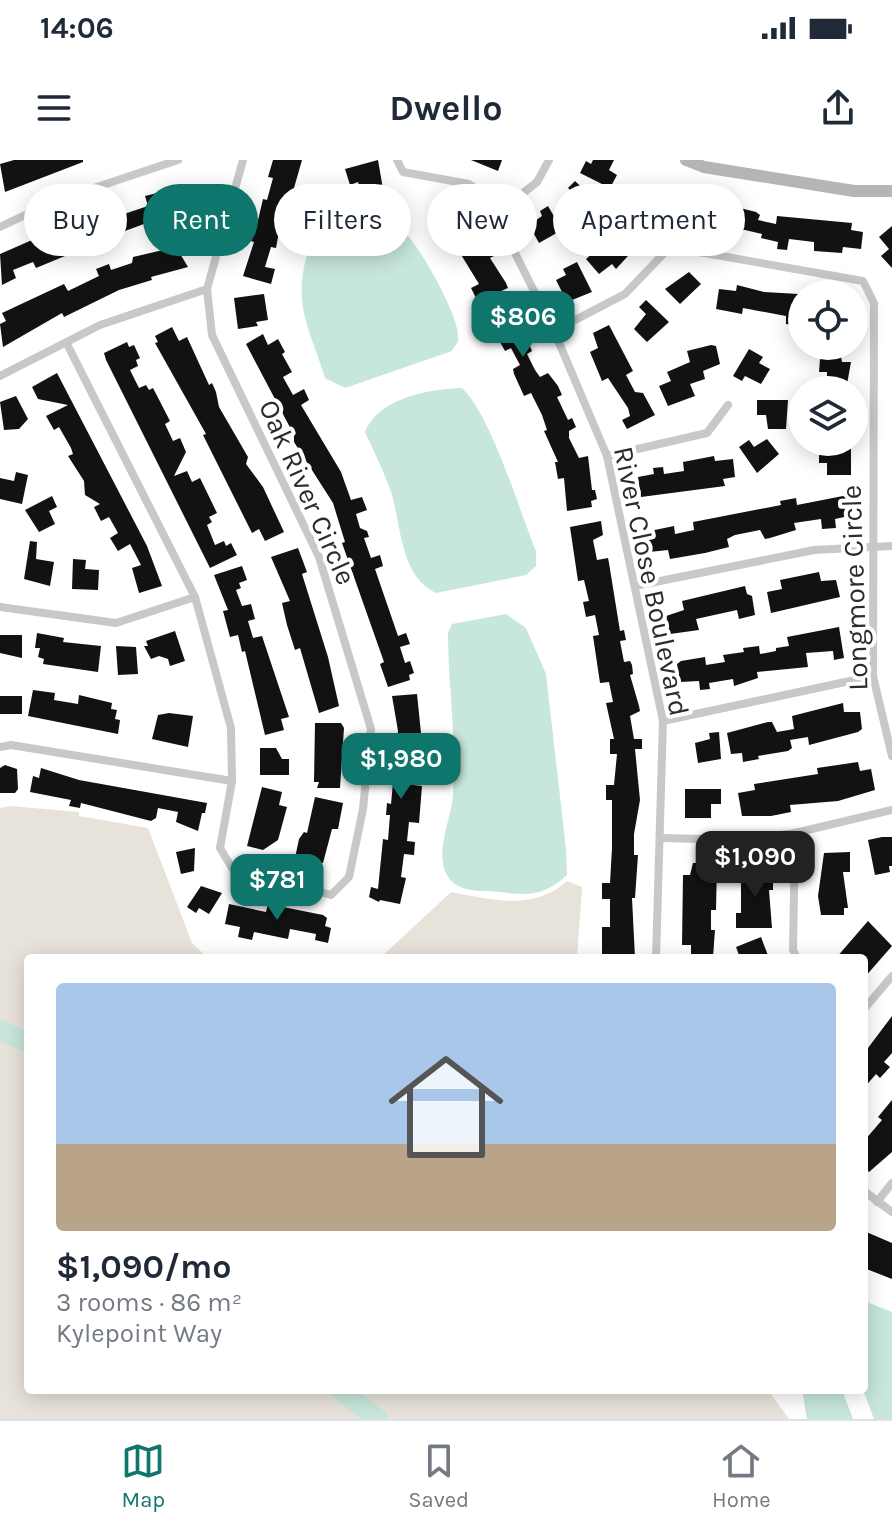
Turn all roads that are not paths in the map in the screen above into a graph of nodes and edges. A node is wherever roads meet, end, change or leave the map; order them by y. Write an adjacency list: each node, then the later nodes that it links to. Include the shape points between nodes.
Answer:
1 (178, 160): 9 (street, via 55,201)
2 (243, 160): 11 (street, Oak River Circle)
3 (397, 160): 6 (street, River Close Boulevard, via 403,172)
4 (549, 160): 7 (street)
5 (686, 160): 8 (street, via 854,191)
6 (469, 184)
7 (534, 184)
8 (892, 191)
9 (0, 227)
10 (518, 256): 12 (street, River Close Boulevard)
11 (207, 289): 13 (street, via 100,325); 26 (street, Oak River Circle, via 212,335 319,557 371,729 349,877 331,895 232,868 220,848)
12 (554, 331): 16 (street, River Close Boulevard); 17 (street, Longmore Circle, via 625,294 670,247 863,281 874,303)
13 (67, 344): 14 (street); 20 (street, Oak River Circle)
14 (0, 376)
15 (728, 405): 16 (street, via 707,433)
16 (607, 456): 19 (street, River Close Boulevard)
17 (871, 545): 18 (street); 19 (street, via 814,550); 22 (street, Longmore Circle)
18 (892, 546)
19 (635, 586): 23 (street, River Close Boulevard)
20 (195, 597): 21 (street, via 116,623); 26 (street, Oak River Circle, via 231,728)
21 (0, 607)
22 (873, 676): 23 (street); 25 (street, Longmore Circle)
23 (663, 721): 29 (street, River Close Boulevard)
24 (0, 747): 26 (street)
25 (892, 756)
26 (232, 781)
27 (892, 810): 28 (street)
28 (795, 833): 29 (street, via 744,840); 31 (street)
29 (661, 838): 30 (street, River Close Boulevard)
30 (656, 954)
31 (795, 954)
32 (892, 976): 33 (street)
33 (868, 1004)
34 (892, 1183): 36 (street)
35 (868, 1194): 36 (street)
36 (877, 1202): 37 (street)
37 (892, 1212)

